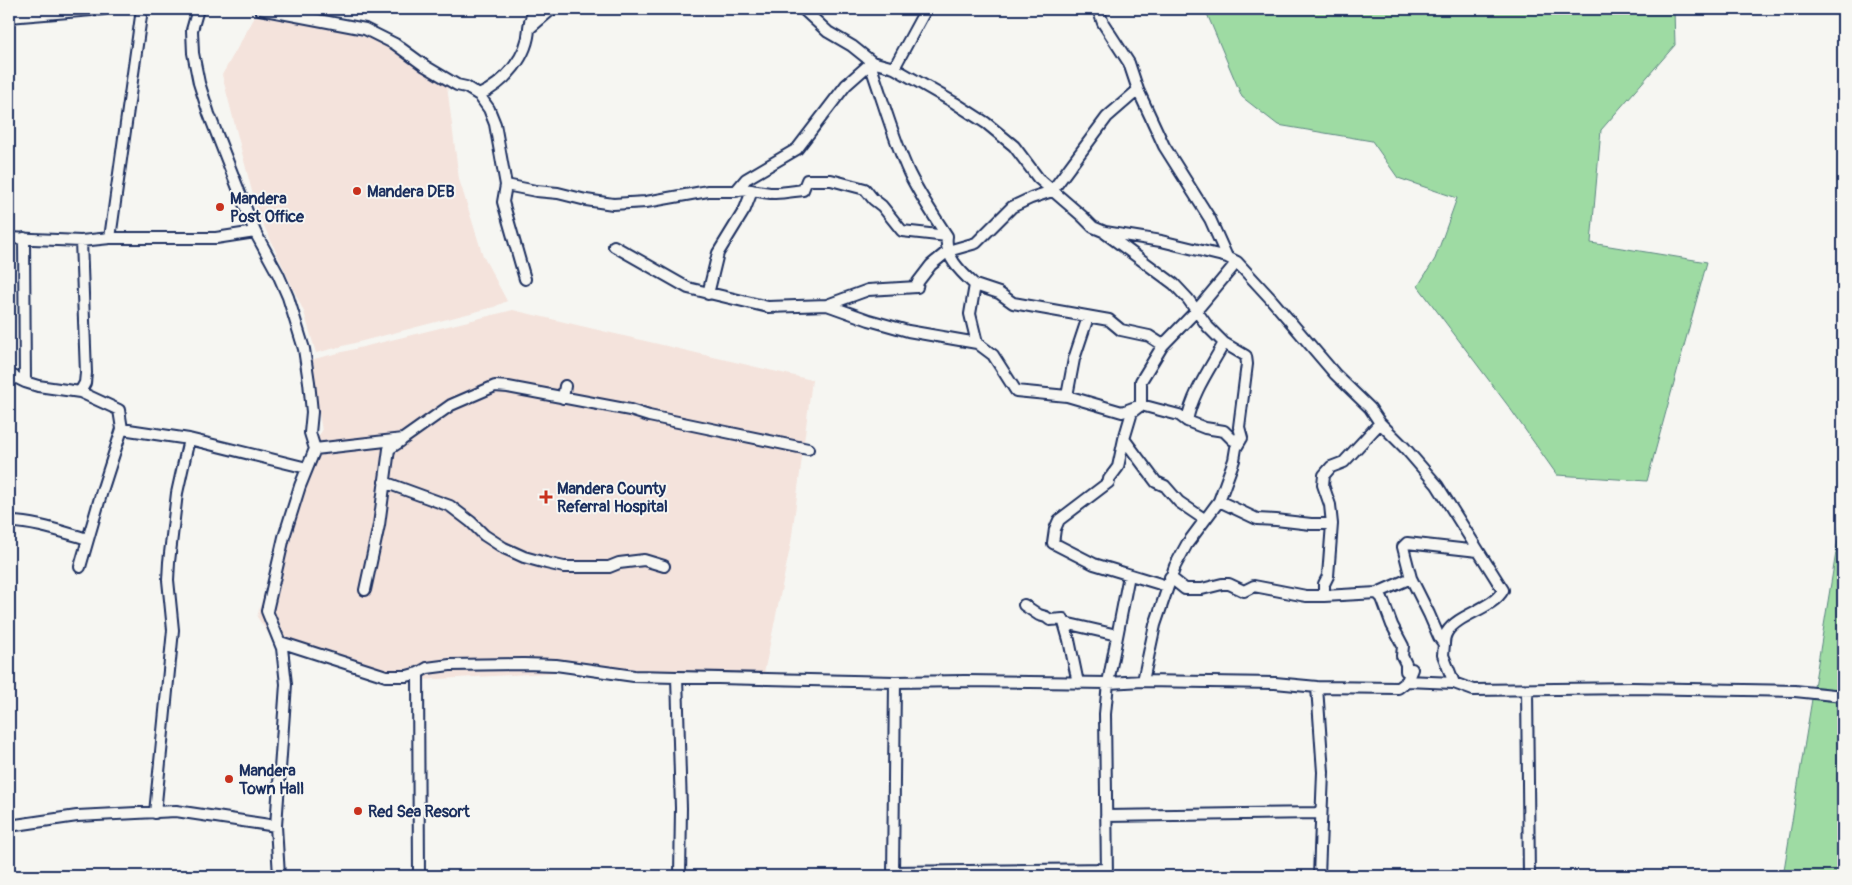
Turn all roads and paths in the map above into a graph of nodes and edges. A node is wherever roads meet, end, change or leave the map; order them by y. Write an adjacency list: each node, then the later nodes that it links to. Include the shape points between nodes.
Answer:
1 (104, 9): 10 (street)
2 (142, 9): 26 (street)
3 (198, 9): 21 (street, via 192,30 199,83)
4 (260, 9): 16 (street, via 364,29)
5 (534, 9): 12 (street)
6 (552, 9): 12 (street)
7 (802, 9): 13 (street)
8 (926, 9): 14 (street)
9 (1098, 9): 15 (street, via 1103,23 1129,62)
10 (26, 12): 11 (street)
11 (9, 17)
12 (529, 29): 16 (street, via 520,57 510,72 492,89)
13 (871, 63): 14 (street); 18 (street, via 846,85 797,149 746,179); 23 (street, via 904,160 926,204)
14 (894, 68): 20 (street, via 986,123 1014,146)
15 (1138, 90): 20 (street, via 1107,117); 30 (street, via 1164,146 1210,219)
16 (479, 95): 17 (street, via 495,124)
17 (506, 185): 18 (street, via 613,204 708,191); 32 (street, via 503,202)
18 (736, 191): 19 (street, via 742,188)
19 (752, 191): 23 (street, via 791,192 803,190 807,180 831,180 865,189 902,231); 34 (street, via 745,209 718,253)
20 (1052, 191): 22 (street, via 1093,227); 29 (street, via 1012,207 976,242)
21 (255, 232): 26 (street, via 216,238); 55 (street, via 288,297 304,349 312,401 310,433)
22 (1105, 232): 30 (street); 36 (street, via 1174,284)
23 (947, 236): 29 (street)
24 (9, 238): 25 (street)
25 (24, 238): 27 (street); 42 (street)
26 (110, 238): 27 (street)
27 (81, 241): 44 (street, via 86,373)
28 (614, 246): 34 (street, via 677,283)
29 (948, 251): 33 (street, via 956,266); 35 (street, via 931,265 917,287 868,290)
30 (1227, 257): 31 (street)
31 (1237, 262): 36 (street); 49 (street)
32 (525, 279)
33 (975, 285): 37 (street, via 999,293 1013,303); 39 (street, via 970,314)
34 (708, 294): 35 (street, via 768,306)
35 (827, 304): 39 (street, via 908,331)
36 (1196, 311): 38 (street); 40 (street)
37 (1088, 316): 40 (street, via 1109,320 1121,330 1148,336); 45 (street)
38 (1224, 343): 48 (street, via 1200,387); 51 (street, via 1246,356 1247,374 1239,427)
39 (977, 344): 45 (street, via 993,355 1016,391)
40 (1163, 345): 47 (street, via 1142,381)
41 (9, 374): 42 (street)
42 (25, 382): 44 (street)
43 (565, 386): 46 (street)
44 (80, 392): 50 (street, via 119,410)
45 (1066, 396): 47 (street, via 1122,412)
46 (563, 398): 53 (street, via 495,386 451,404); 56 (street)
47 (1141, 405): 48 (street, via 1179,415); 54 (street, via 1132,412)
48 (1188, 421): 51 (street, via 1224,431 1233,440)
49 (1380, 423): 62 (street, via 1344,462 1331,467 1324,475); 64 (street, via 1437,485)
50 (122, 429): 52 (street); 63 (street)
51 (1242, 438): 59 (street)
52 (189, 439): 57 (street); 89 (street, via 177,493 169,562 173,644)
53 (404, 439): 55 (street); 58 (street, via 389,449)
54 (1124, 439): 60 (street, via 1156,482); 67 (street, via 1118,467 1109,482 1059,520 1053,543 1084,560)
55 (315, 449): 57 (street)
56 (808, 449)
57 (307, 468): 76 (street, via 284,537 268,606 269,619)
58 (384, 482): 65 (street, via 450,506 484,535 524,557 564,567 609,567 644,560); 70 (street)
59 (1219, 501): 60 (street); 62 (street, via 1257,519)
60 (1204, 519): 69 (street, via 1187,544)
61 (9, 522): 63 (street, via 21,522)
62 (1332, 524): 72 (street)
63 (88, 539): 66 (street)
64 (1478, 551): 68 (street, via 1408,544 1403,547); 77 (street, via 1503,590 1460,620 1447,632)
65 (664, 566)
66 (80, 567)
67 (1128, 575): 69 (street); 75 (street)
68 (1411, 578): 71 (street); 77 (street)
69 (1169, 582): 72 (street, via 1185,589 1229,584 1244,591 1254,586 1306,596); 80 (street)
70 (365, 590)
71 (1377, 593): 72 (street); 82 (street, via 1403,646 1406,671 1412,669)
72 (1324, 596)
73 (1024, 605): 74 (street, via 1050,620 1063,619)
74 (1065, 623): 75 (street); 83 (street)
75 (1117, 635): 84 (street)
76 (280, 642): 78 (street, via 386,676); 93 (street, via 286,684)
77 (1444, 644): 85 (street, via 1443,655)
78 (418, 673): 79 (street, via 427,668 450,665 524,664 634,676); 97 (street)
79 (678, 677): 81 (street); 98 (street)
80 (1143, 681): 84 (street); 86 (street, via 1275,683)
81 (895, 682): 83 (street); 95 (street)
82 (1407, 682): 85 (street); 86 (street, via 1398,688)
83 (1078, 683): 84 (street)
84 (1108, 683): 91 (street, via 1104,730)
85 (1454, 683): 87 (street, via 1473,690)
86 (1317, 687): 90 (street, via 1323,772)
87 (1527, 690): 88 (street, via 1795,691); 100 (street)
88 (1843, 696)
89 (155, 813): 92 (street, via 77,816); 93 (street, via 176,811)
90 (1322, 813): 91 (street); 99 (street)
91 (1106, 816): 94 (street)
92 (9, 826)
93 (276, 826): 96 (street)
94 (1107, 873): 95 (street)
95 (893, 874)
96 (279, 876)
97 (419, 876)
98 (680, 876)
99 (1320, 876)
100 (1529, 876)

